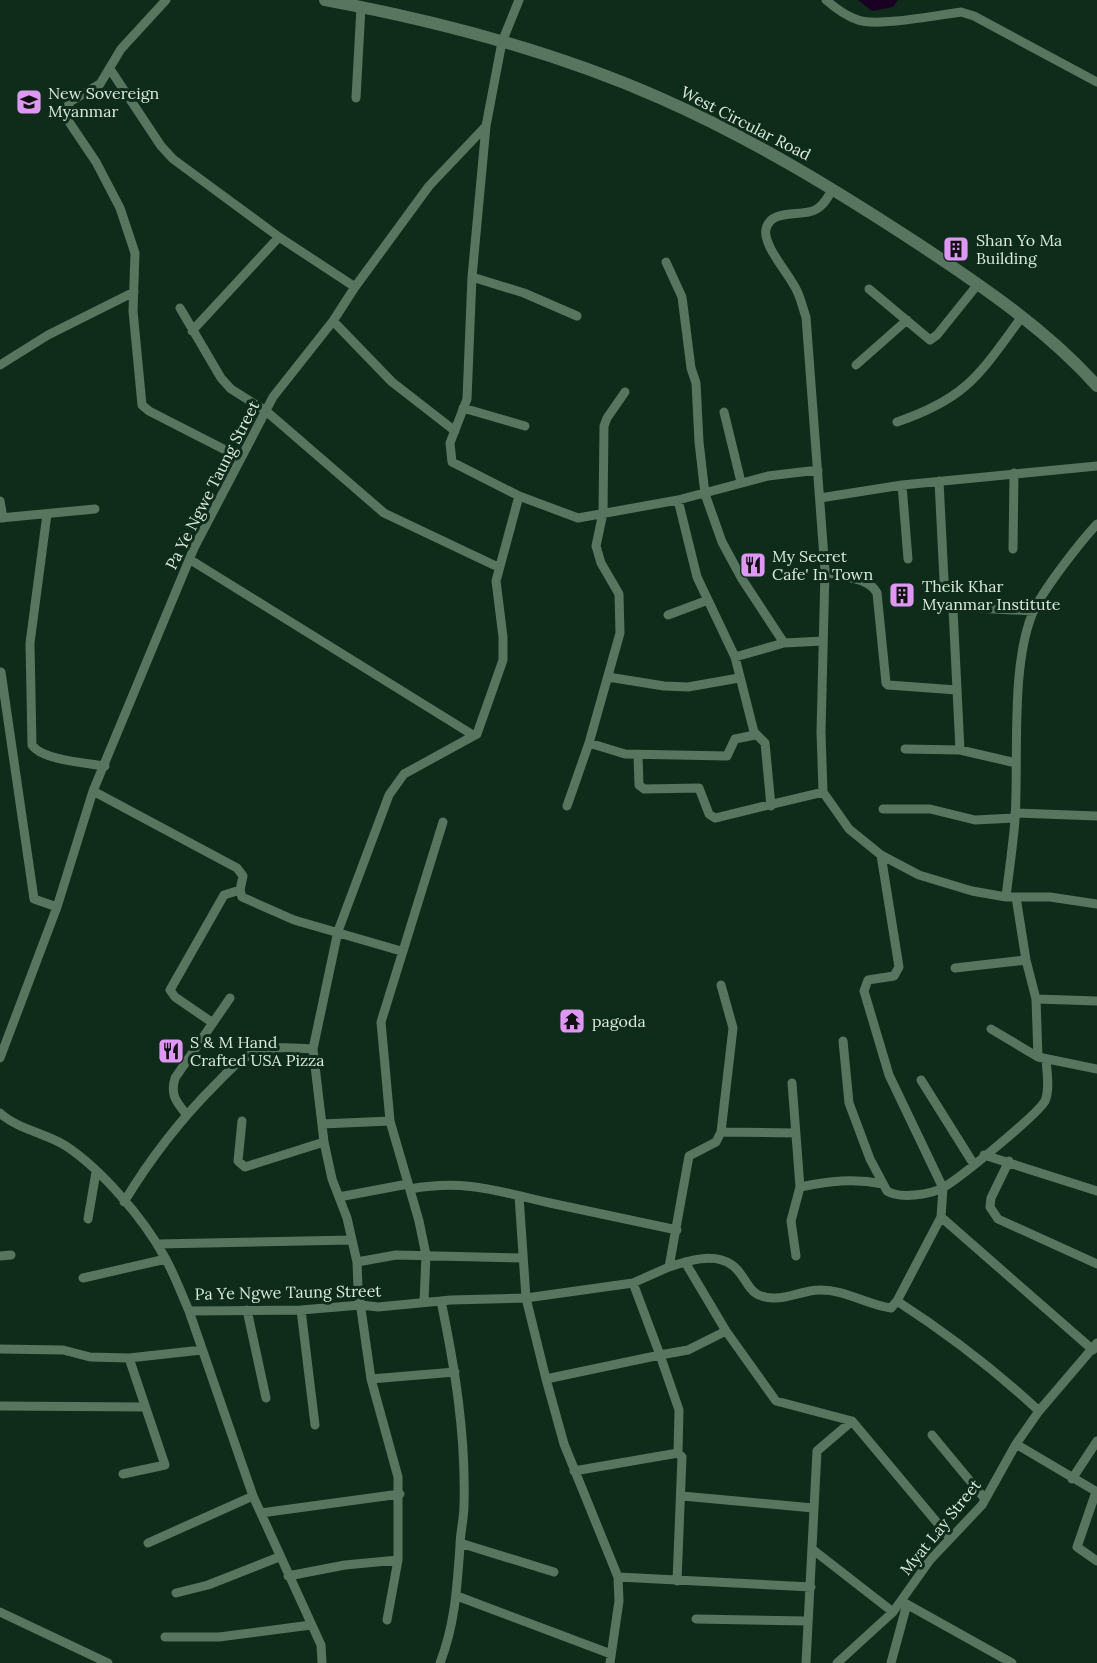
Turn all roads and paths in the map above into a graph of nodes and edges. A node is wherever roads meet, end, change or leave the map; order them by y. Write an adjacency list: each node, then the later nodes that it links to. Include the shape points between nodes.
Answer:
1 (166, 0): 7 (street, via 121,49)
2 (325, 0): 5 (street, West Circular Road)
3 (519, 0): 6 (street)
4 (826, 0): 8 (street, via 859,21 961,12)
5 (361, 7): 6 (street, West Circular Road); 9 (street)
6 (502, 42): 10 (street); 11 (street, West Circular Road, via 568,62 659,98 728,130)
7 (110, 69): 12 (street, via 173,159); 18 (street, via 100,84 71,101 63,113 96,162 120,208 135,253)
8 (1097, 82)
9 (356, 98)
10 (486, 126): 14 (street); 16 (street, Pa Ye Ngwe Taung Street, via 429,186)
11 (833, 189): 15 (street, West Circular Road); 37 (street, via 814,211 776,217 765,232 797,291 806,317)
12 (279, 237): 16 (street); 24 (street)
13 (666, 262): 42 (street, via 682,297 696,383)
14 (472, 277): 20 (street, via 524,293); 29 (street)
15 (978, 284): 21 (street, West Circular Road); 22 (street, via 930,340)
16 (355, 287): 23 (street, Pa Ye Ngwe Taung Street)
17 (869, 289): 22 (street)
18 (134, 292): 26 (street, via 48,335); 35 (street, via 142,405)
19 (180, 308): 24 (street)
20 (577, 316)
21 (1022, 318): 27 (street, West Circular Road); 32 (street, via 978,377 960,393 929,411)
22 (907, 320): 25 (street)
23 (333, 321): 30 (street, Pa Ye Ngwe Taung Street); 34 (street, via 392,382)
24 (192, 332): 30 (street, via 220,378)
25 (856, 364)
26 (0, 366)
27 (1097, 386)
28 (625, 392): 48 (street, via 604,426)
29 (464, 408): 33 (street); 34 (street)
30 (266, 411): 35 (street, Pa Ye Ngwe Taung Street); 55 (street, via 384,513)
31 (724, 412): 40 (street)
32 (897, 422)
33 (525, 426)
34 (454, 431): 43 (street, via 450,443 452,462)
35 (242, 458): 53 (street, Pa Ye Ngwe Taung Street)
36 (1097, 466): 38 (street)
37 (818, 470): 40 (street); 44 (street)
38 (1014, 473): 39 (street); 52 (street)
39 (939, 481): 41 (street); 57 (street)
40 (741, 482): 42 (street)
41 (902, 485): 44 (street); 54 (street)
42 (705, 494): 45 (street); 62 (street, via 722,542)
43 (519, 496): 48 (street, via 569,517); 55 (street)
44 (820, 498): 56 (street)
45 (678, 500): 48 (street); 58 (street, via 697,577)
46 (0, 501): 50 (street)
47 (95, 509): 49 (street)
48 (603, 513): 65 (street, via 597,535 598,555 617,588 621,607 620,633)
49 (47, 514): 50 (street); 75 (street, via 30,643 32,745 37,752)
50 (2, 518)
51 (1097, 524): 59 (street)
52 (1013, 549)
53 (189, 559): 68 (street); 75 (street, Pa Ye Ngwe Taung Street)
54 (908, 559)
55 (498, 567): 68 (street, via 495,581 503,660 477,734)
56 (825, 572): 61 (street); 67 (street, via 861,580 877,593 888,685)
57 (944, 580)
58 (708, 600): 60 (street); 63 (street)
59 (1034, 610): 67 (street, via 953,609); 74 (street, via 1025,638)
60 (668, 615)
61 (823, 641): 62 (street); 77 (street)
62 (783, 643): 63 (street)
63 (735, 657): 66 (street)
64 (1, 672): 89 (street, via 34,899)
65 (608, 677): 66 (street, via 688,687); 70 (street)
66 (739, 678): 69 (street)
67 (957, 690): 72 (street)
68 (473, 735): 90 (street, via 404,774 389,795)
69 (755, 735): 73 (street, via 735,739 727,756); 79 (street, via 767,748)
70 (589, 743): 73 (street); 78 (street)
71 (905, 749): 72 (street)
72 (960, 750): 74 (street)
73 (638, 755): 79 (street, via 639,785 644,789 699,788 711,817)
74 (1016, 763): 81 (street)
75 (105, 766): 76 (street, Pa Ye Ngwe Taung Street)
76 (93, 791): 85 (street, via 237,868 243,876); 89 (street, Pa Ye Ngwe Taung Street)
77 (823, 792): 79 (street); 84 (street, via 849,829)
78 (567, 806)
79 (771, 806)
80 (883, 809): 81 (street, via 930,809 975,820)
81 (1015, 816): 82 (street); 86 (street)
82 (1097, 816)
83 (443, 822): 91 (street)
84 (881, 855): 86 (street, via 919,875); 122 (street, via 899,967 894,976 868,980 864,991 889,1075)
85 (240, 890): 90 (street, via 242,897 294,920); 98 (street, via 224,895 170,990 175,998)
86 (1006, 897): 87 (street)
87 (1016, 897): 88 (street); 92 (street)
88 (1097, 904)
89 (57, 908): 102 (street, Pa Ye Ngwe Taung Street)
90 (338, 931): 91 (street); 101 (street)
91 (401, 951): 110 (street, via 381,1022)
92 (1026, 960): 93 (street); 96 (street)
93 (955, 968)
94 (721, 985): 112 (street, via 733,1028)
95 (230, 998): 98 (street)
96 (1036, 999): 97 (street); 103 (street)
97 (1097, 1001)
98 (213, 1023): 108 (street, via 175,1078 174,1098)
99 (991, 1029): 103 (street)
100 (843, 1041): 119 (street, via 849,1103)
101 (314, 1049): 108 (street, via 279,1047 254,1053 236,1065); 111 (street)
102 (0, 1058)
103 (1042, 1059): 104 (street); 115 (street, via 1047,1096 1043,1104)
104 (1097, 1068)
105 (921, 1080): 117 (street)
106 (792, 1083): 113 (street)
107 (0, 1113): 118 (street, Pa Ye Ngwe Taung Street, via 59,1142)
108 (186, 1114): 126 (street, via 149,1160)
109 (242, 1121): 114 (street, via 238,1161 245,1167)
110 (390, 1121): 111 (street); 120 (street)
111 (322, 1124): 114 (street)
112 (721, 1132): 113 (street); 129 (street, via 716,1142 689,1156)
113 (796, 1134): 121 (street)
114 (324, 1142): 125 (street)
115 (984, 1155): 116 (street); 117 (street)
116 (1009, 1161): 123 (street); 140 (street, via 991,1198 990,1207 998,1219)
117 (974, 1163): 122 (street)
118 (96, 1172): 126 (street, Pa Ye Ngwe Taung Street); 128 (street)
119 (883, 1184): 121 (street, via 861,1179); 122 (street, via 887,1191 902,1197)
120 (409, 1187): 124 (street, via 492,1187); 125 (street); 133 (street)
121 (800, 1187): 135 (street, via 791,1221)
122 (943, 1188): 127 (street)
123 (1097, 1191)
124 (519, 1196): 129 (street); 136 (street)
125 (339, 1197): 130 (street)
126 (124, 1202): 131 (street, Pa Ye Ngwe Taung Street)
127 (941, 1217): 146 (street); 153 (street)
128 (88, 1219)
129 (677, 1230): 141 (street)
130 (352, 1240): 131 (street); 138 (street)
131 (158, 1244): 137 (street, Pa Ye Ngwe Taung Street)
132 (10, 1255): 134 (street)
133 (426, 1255): 136 (street); 138 (street, via 396,1255); 147 (street)
134 (0, 1256)
135 (796, 1256)
136 (523, 1258): 144 (street)
137 (166, 1259): 142 (street); 151 (street, Pa Ye Ngwe Taung Street)
138 (357, 1262): 148 (street)
139 (685, 1262): 141 (street, Pa Ye Ngwe Taung Street); 146 (street, Pa Ye Ngwe Taung Street, via 724,1261 734,1266 747,1287 773,1298 818,1290 881,1307 891,1308); 152 (street)
140 (1097, 1264)
141 (669, 1267): 143 (street, Pa Ye Ngwe Taung Street)
142 (83, 1278)
143 (633, 1283): 144 (street, Pa Ye Ngwe Taung Street); 156 (street)
144 (526, 1298): 145 (street, Pa Ye Ngwe Taung Street); 160 (street)
145 (441, 1300): 147 (street, Pa Ye Ngwe Taung Street); 158 (street)
146 (897, 1301): 164 (street, via 938,1328)
147 (424, 1302): 148 (street, Pa Ye Ngwe Taung Street)
148 (361, 1305): 150 (street, Pa Ye Ngwe Taung Street); 159 (street)
149 (246, 1310): 150 (street, Pa Ye Ngwe Taung Street); 151 (street, Pa Ye Ngwe Taung Street); 161 (street)
150 (301, 1310): 166 (street)
151 (189, 1311): 155 (street)
152 (726, 1331): 156 (street, via 687,1350); 165 (street, via 776,1401)
153 (1095, 1346): 164 (street, Myat Lay Street)
154 (0, 1349): 157 (street)
155 (202, 1350): 157 (street); 176 (street)
156 (660, 1355): 160 (street); 170 (street, via 679,1410)
157 (129, 1358): 163 (street)
158 (454, 1372): 159 (street); 183 (street, via 463,1436)
159 (371, 1379): 175 (street, via 391,1446)
160 (546, 1379): 171 (street)
161 (266, 1398)
162 (0, 1406): 163 (street)
163 (145, 1407): 172 (street, via 165,1465)
164 (1039, 1411): 169 (street, Myat Lay Street)
165 (852, 1421): 179 (street, via 817,1451); 181 (street)
166 (315, 1425)
167 (932, 1435): 178 (street)
168 (1097, 1441): 173 (street)
169 (1016, 1444): 173 (street); 178 (street, Myat Lay Street)
170 (678, 1453): 171 (street); 177 (street)
171 (574, 1471): 190 (street)
172 (123, 1474)
173 (1072, 1479): 174 (street)
174 (1097, 1492): 187 (street, via 1077,1547)
175 (400, 1494): 180 (street); 186 (street)
176 (253, 1496): 180 (street); 182 (street)
177 (682, 1496): 179 (street); 191 (street)
178 (986, 1499): 181 (street, Myat Lay Street)
179 (813, 1508): 184 (street)
180 (261, 1513): 185 (street)
181 (950, 1538): 195 (street, Myat Lay Street)
182 (148, 1543)
183 (460, 1543): 188 (street); 194 (street)
184 (812, 1550): 192 (street); 197 (street)
185 (279, 1557): 189 (street); 193 (street, via 208,1585)
186 (398, 1560): 189 (street); 199 (street)
187 (1097, 1560)
188 (554, 1572)
189 (288, 1576): 201 (street)
190 (618, 1577): 191 (street); 203 (street, via 619,1601)
191 (677, 1581): 192 (street)
192 (811, 1587): 200 (street)
193 (176, 1593)
194 (457, 1596): 203 (street); 206 (street, via 451,1633)
195 (904, 1602): 197 (street, Myat Lay Street); 209 (street); 210 (street)
196 (0, 1612): 204 (street)
197 (893, 1612): 208 (street, Myat Lay Street)
198 (696, 1619): 200 (street)
199 (387, 1620)
200 (807, 1621): 207 (street)
201 (311, 1625): 202 (street, via 219,1637); 205 (street, via 321,1645)
202 (165, 1636)
203 (611, 1659)
204 (108, 1663)
205 (322, 1663)
206 (440, 1663)
207 (806, 1663)
208 (837, 1663)
209 (891, 1663)
210 (1012, 1663)

